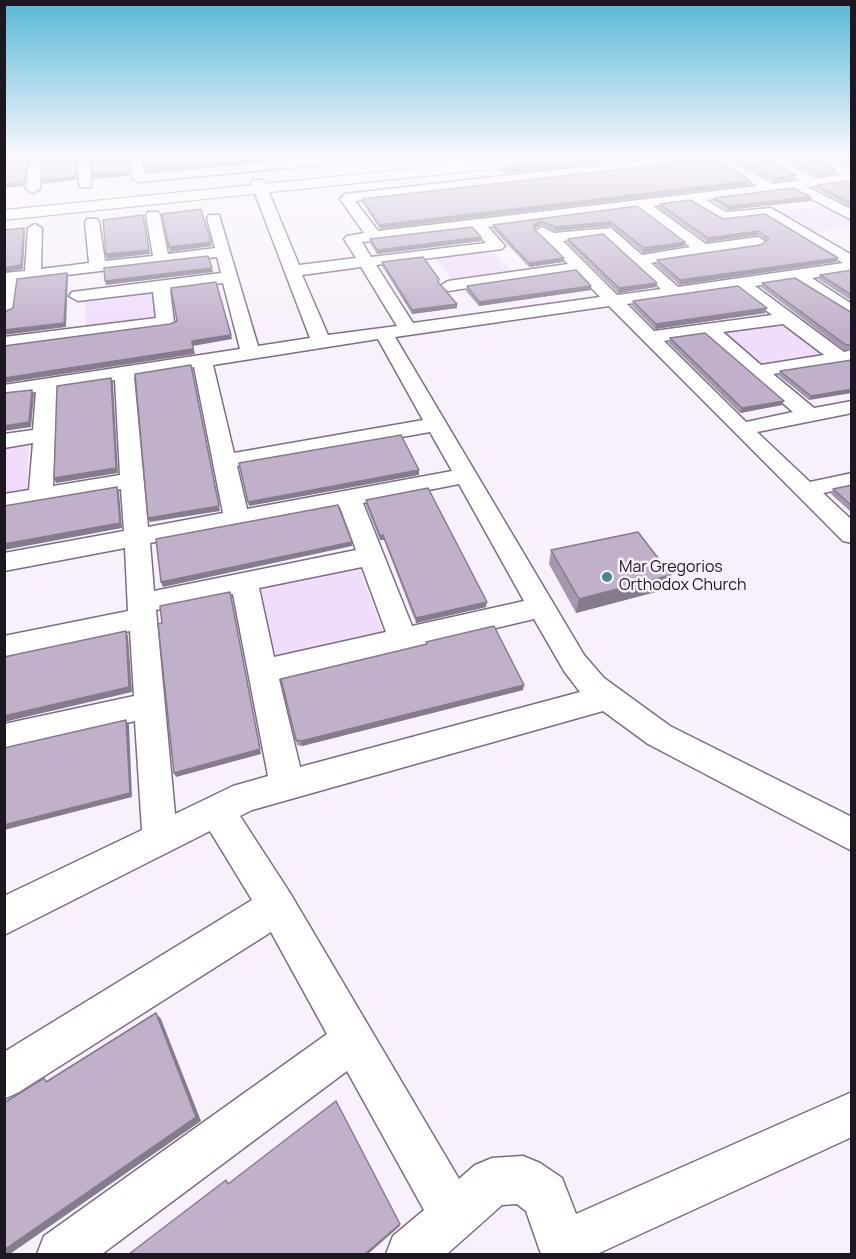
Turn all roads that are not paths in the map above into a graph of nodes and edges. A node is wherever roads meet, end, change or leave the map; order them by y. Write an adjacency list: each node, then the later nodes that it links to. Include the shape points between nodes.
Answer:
1 (154, 218): 28 (street)
2 (214, 218): 26 (street)
3 (271, 218): 37 (street)
4 (361, 218): 21 (street)
5 (419, 218): 18 (street)
6 (476, 218): 13 (street)
7 (525, 218): 13 (street)
8 (532, 218): 23 (street)
9 (659, 218): 14 (street)
10 (724, 218): 25 (street, via 763,245)
11 (777, 218): 22 (street)
12 (92, 222): 33 (street)
13 (480, 223): 18 (street); 24 (street)
14 (667, 223): 15 (street); 25 (street)
15 (647, 226)
16 (35, 228): 38 (street)
17 (627, 229): 19 (street)
18 (429, 230): 21 (street)
19 (606, 231): 23 (street); 29 (street)
20 (830, 233): 22 (street)
21 (374, 236): 31 (street, via 352,239)
22 (809, 237): 32 (street)
23 (550, 238): 34 (street)
24 (498, 246): 27 (street); 40 (street)
25 (704, 249): 29 (street)
26 (223, 252): 28 (street); 41 (street)
27 (425, 255): 31 (street); 45 (street)
28 (161, 259): 33 (street)
29 (638, 260): 46 (street)
30 (784, 261): 39 (street)
31 (366, 262): 37 (street); 56 (street)
32 (852, 262)
33 (98, 267): 36 (street)
34 (580, 267): 40 (street); 48 (street)
35 (852, 267): 39 (street)
36 (78, 269): 38 (street); 47 (street)
37 (292, 271): 59 (street)
38 (33, 274): 42 (street)
39 (800, 274): 43 (street); 50 (street)
40 (526, 275): 45 (street)
41 (230, 277): 44 (street); 61 (street)
42 (7, 278): 49 (street)
43 (741, 283): 46 (street); 52 (street)
44 (161, 286): 47 (street); 53 (street)
45 (448, 286): 54 (street)
46 (675, 292): 48 (street)
47 (78, 296): 57 (street)
48 (615, 301): 54 (street); 58 (street)
49 (5, 306): 51 (street)
50 (848, 307)
51 (4, 312)
52 (787, 318): 55 (street); 62 (street)
53 (165, 322): 57 (street); 64 (street)
54 (475, 322): 56 (street)
55 (708, 329): 58 (street); 65 (street)
56 (397, 333): 59 (street); 71 (street)
57 (77, 334): 60 (street)
58 (650, 337): 72 (street)
59 (321, 342): 61 (street)
60 (4, 343)
61 (251, 353): 63 (street)
62 (846, 357): 65 (street)
63 (202, 361): 64 (street); 75 (street)
64 (175, 365): 66 (street)
65 (758, 371): 70 (street)
66 (124, 373): 67 (street); 77 (street)
67 (47, 384): 68 (street); 73 (street)
68 (4, 391)
69 (852, 408): 70 (street)
70 (810, 416): 72 (street)
71 (436, 424): 75 (street); 76 (street)
72 (741, 429): 79 (street)
73 (44, 435): 74 (street); 80 (street)
74 (4, 441)
75 (224, 461): 83 (street)
76 (466, 476): 81 (street); 89 (street)
77 (132, 480): 80 (street); 85 (street)
78 (852, 480): 79 (street)
79 (805, 490): 84 (street)
80 (41, 496): 82 (street)
81 (349, 498): 83 (street); 86 (street)
82 (4, 502)
83 (237, 519): 85 (street)
84 (852, 535)
85 (137, 538): 87 (street); 90 (street)
86 (371, 556): 88 (street); 91 (street)
87 (4, 562)
88 (244, 582): 90 (street); 93 (street)
89 (541, 607): 91 (street); 94 (street, via 574,663)
90 (142, 610): 92 (street); 95 (street)
91 (403, 639): 93 (street)
92 (4, 647)
93 (263, 671): 97 (street)
94 (605, 698): 97 (street); 99 (street, via 659,735)
95 (150, 705): 96 (street); 100 (street)
96 (4, 738)
97 (287, 786): 98 (street, via 244,797)
98 (217, 811): 100 (street); 101 (street)
99 (852, 835)
100 (160, 839): 102 (street)
101 (277, 906): 103 (street); 104 (street)
102 (4, 916)
103 (354, 1040): 106 (street); 108 (street)
104 (4, 1077)
105 (852, 1114): 107 (street)
106 (454, 1216): 107 (street, via 492,1182 522,1180 545,1195); 109 (street)
107 (564, 1250)
108 (62, 1254)
109 (411, 1254)

